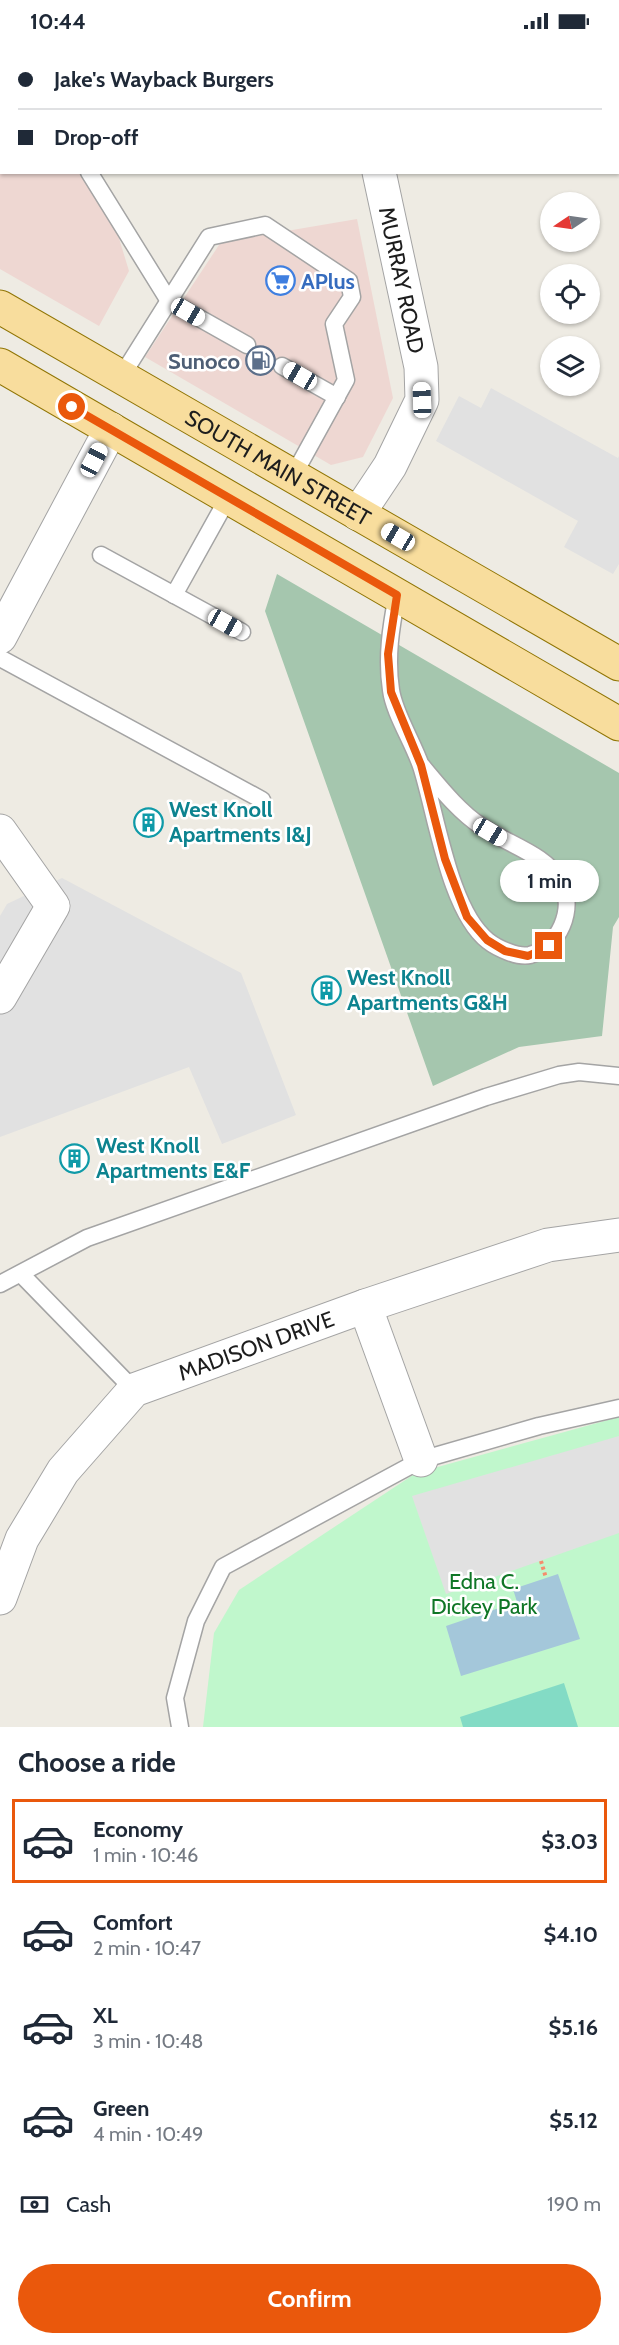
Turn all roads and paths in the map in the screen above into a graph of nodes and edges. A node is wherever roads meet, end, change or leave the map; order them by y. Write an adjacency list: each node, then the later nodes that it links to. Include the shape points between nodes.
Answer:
1 (93, 174): 3 (lane)
2 (379, 174): 15 (street, MURRAY ROAD, via 421,367 422,400 390,466)
3 (169, 301): 5 (lane); 8 (lane); 10 (lane, via 209,237 265,225 349,281 352,297 334,324 346,380)
4 (0, 307): 8 (main road, SOUTH MAIN STREET)
5 (247, 345)
6 (0, 365): 9 (main road)
7 (282, 366): 10 (lane)
8 (121, 377): 9 (main road); 11 (main road, SOUTH MAIN STREET)
9 (53, 396): 12 (main road)
10 (337, 397): 13 (lane)
11 (185, 414): 12 (main road); 13 (main road, SOUTH MAIN STREET)
12 (111, 429): 14 (main road); 20 (street)
13 (293, 476): 15 (main road, SOUTH MAIN STREET)
14 (228, 498): 17 (lane); 18 (main road)
15 (358, 514): 22 (main road, SOUTH MAIN STREET)
16 (101, 555): 17 (lane)
17 (174, 595): 19 (lane)
18 (397, 595): 23 (main road); 24 (lane, via 388,654 391,692)
19 (242, 632)
20 (0, 637)
21 (0, 658): 25 (lane)
22 (619, 664)
23 (619, 724)
24 (421, 765): 24 (lane, via 445,859 467,917 487,940 505,951 528,956 549,946 561,929 568,906 561,882 538,857 479,825)
25 (262, 800)
26 (0, 831): 27 (street, via 53,906)
27 (0, 997)
28 (619, 1076): 30 (lane, via 579,1072 559,1075 486,1097 87,1238)
29 (619, 1235): 32 (street, MADISON DRIVE, via 548,1245)
30 (21, 1274): 31 (lane); 33 (lane)
31 (0, 1284)
32 (365, 1306): 33 (street, MADISON DRIVE); 35 (street)
33 (134, 1390): 38 (street, MADISON DRIVE, via 63,1471 22,1539)
34 (619, 1408): 35 (lane)
35 (421, 1460): 39 (lane, via 223,1567 196,1622 175,1698)
36 (541, 1561): 37 (path)
37 (546, 1578)
38 (0, 1598)
39 (180, 1727)

